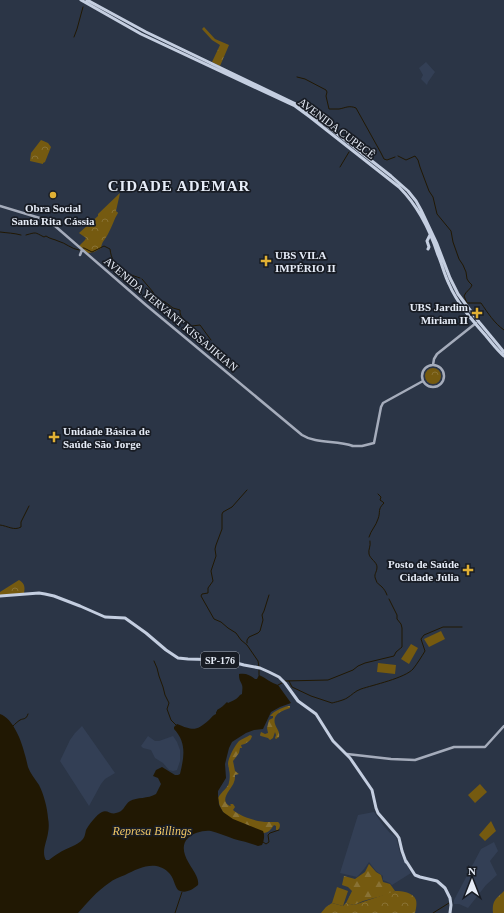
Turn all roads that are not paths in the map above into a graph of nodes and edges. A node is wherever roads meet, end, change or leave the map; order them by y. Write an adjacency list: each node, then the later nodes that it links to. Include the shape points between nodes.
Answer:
1 (80, 0): 4 (main road, AVENIDA CUPECÊ, via 141,34 292,104 304,112 399,187 417,208)
2 (87, 0): 10 (main road, AVENIDA CUPECÊ, via 151,35 298,104 390,175 416,201 440,250 452,283)
3 (0, 206): 8 (main road, AVENIDA YERVANT KISSAJIKIAN, via 45,220)
4 (430, 235): 5 (main road); 10 (main road, AVENIDA CUPECÊ, via 454,294)
5 (428, 244): 6 (main road); 7 (main road)
6 (432, 245)
7 (428, 249)
8 (82, 250): 9 (main road); 14 (main road, AVENIDA YERVANT KISSAJIKIAN, via 308,438 352,446 374,443 383,403)
9 (80, 255)
10 (476, 322): 11 (main road, AVENIDA CUPECÊ); 12 (main road, AVENIDA CUPECÊ); 13 (main road, via 437,354)
11 (504, 352)
12 (504, 356)
13 (433, 365): 14 (main road, via 423,371); 14 (main road, via 442,370 443,381 432,387)
14 (423, 381)
15 (0, 596): 17 (main road, SP-176, via 50,594 105,618 125,618 178,658 225,660 269,672 283,681 298,701 316,714 333,741)
16 (504, 726): 17 (main road, via 484,748 454,747 415,760)
17 (347, 754): 18 (main road, SP-176, via 371,787 377,811 398,838 401,854 406,862 415,874 438,882 445,888 450,898)
18 (450, 913)

